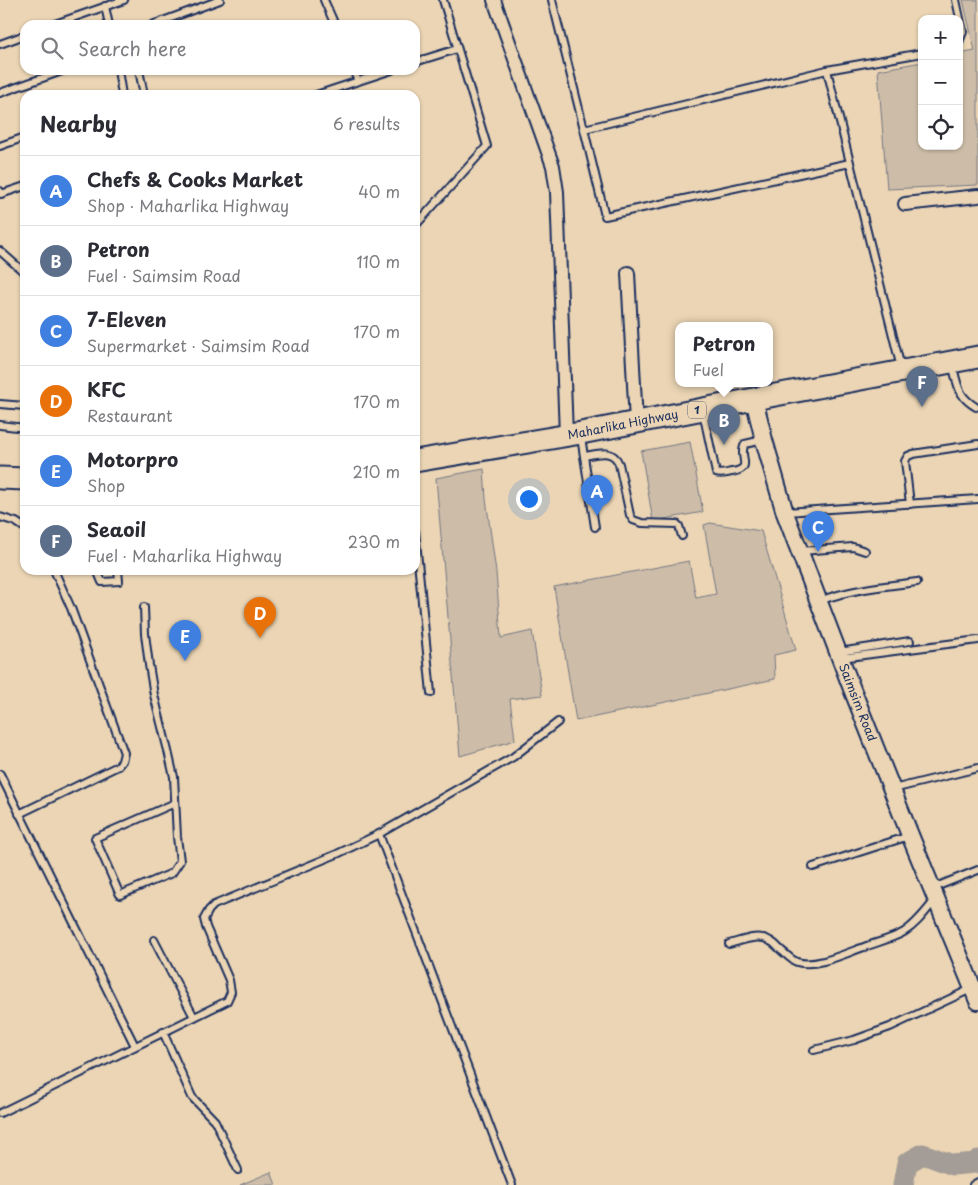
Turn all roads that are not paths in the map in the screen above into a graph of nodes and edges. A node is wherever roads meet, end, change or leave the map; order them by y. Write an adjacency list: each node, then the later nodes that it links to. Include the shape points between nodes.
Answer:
1 (124, 0): 8 (lane)
2 (217, 0): 12 (lane)
3 (324, 0): 13 (lane)
4 (443, 0): 16 (lane)
5 (494, 0): 53 (street, via 545,142 557,192)
6 (554, 0): 30 (lane)
7 (956, 0): 9 (lane)
8 (105, 6): 10 (lane); 11 (lane)
9 (959, 15)
10 (66, 20)
11 (108, 20)
12 (165, 20)
13 (333, 20)
14 (20, 37): 15 (lane)
15 (0, 44)
16 (457, 49): 18 (lane); 38 (lane, via 487,146)
17 (918, 54): 19 (lane)
18 (420, 60)
19 (827, 70): 30 (lane); 33 (lane)
20 (50, 75): 29 (lane)
21 (119, 75): 26 (lane)
22 (141, 75): 27 (lane)
23 (356, 75): 25 (lane)
24 (377, 75): 25 (lane)
25 (358, 81): 28 (lane)
26 (121, 90)
27 (143, 90)
28 (331, 90)
29 (0, 93)
30 (584, 128): 33 (lane, via 604,216)
31 (20, 139): 32 (lane)
32 (0, 146)
33 (850, 163): 44 (lane)
34 (20, 188): 35 (lane, via 0,194)
35 (0, 191)
36 (978, 196): 37 (street)
37 (905, 204)
38 (420, 220)
39 (0, 251): 40 (lane)
40 (20, 269)
41 (628, 273): 50 (street)
42 (978, 357): 43 (highway, Maharlika Highway / 1)
43 (952, 362): 44 (highway, Maharlika Highway / 1); 48 (lane, via 961,394)
44 (902, 371): 45 (highway, Maharlika Highway / 1)
45 (754, 399): 49 (highway, Maharlika Highway / 1); 54 (street, Saimsim Road)
46 (0, 404): 47 (lane)
47 (20, 406)
48 (976, 407)
49 (702, 409): 50 (highway, Maharlika Highway / 1); 54 (lane, via 716,473 743,468 742,448 745,444)
50 (636, 422): 53 (highway, Maharlika Highway / 1)
51 (0, 426): 52 (lane)
52 (20, 428)
53 (574, 434): 56 (lane); 57 (highway, Maharlika Highway / 1)
54 (764, 440): 62 (street, Saimsim Road)
55 (978, 444): 61 (lane, via 908,456 905,461)
56 (584, 456): 65 (lane); 66 (lane, via 609,454 616,458 633,520 677,524)
57 (420, 460)
58 (0, 478): 59 (highway)
59 (20, 479)
60 (978, 499): 61 (lane)
61 (910, 504): 62 (lane)
62 (785, 512): 67 (street, Saimsim Road)
63 (0, 517): 64 (lane)
64 (20, 525)
65 (595, 527)
66 (682, 536)
67 (800, 551): 68 (lane, via 853,547); 74 (street, Saimsim Road)
68 (865, 551)
69 (56, 575): 85 (lane, via 124,753 118,766)
70 (99, 575): 71 (lane, via 102,582 119,580)
71 (118, 575)
72 (419, 575): 79 (lane)
73 (917, 582): 74 (lane, via 858,590)
74 (820, 601): 78 (street, Saimsim Road)
75 (144, 607): 84 (lane, via 149,665 174,777)
76 (978, 640): 78 (lane)
77 (910, 641): 78 (lane)
78 (839, 655): 83 (street, Saimsim Road)
79 (431, 693)
80 (558, 722): 86 (lane, via 513,757)
81 (978, 768): 83 (lane)
82 (0, 774): 85 (lane)
83 (893, 789): 87 (street, Saimsim Road)
84 (175, 803): 84 (lane, via 95,838 120,895 172,873 180,861)
85 (19, 814): 96 (lane)
86 (379, 834): 94 (lane, via 214,905 204,919 231,992 227,1001); 101 (lane)
87 (910, 835): 88 (lane); 90 (street, Saimsim Road)
88 (813, 867)
89 (978, 870): 90 (lane)
90 (934, 893): 92 (lane, via 915,924 903,932 811,964 791,959 765,938); 93 (street, Saimsim Road)
91 (154, 940): 94 (lane)
92 (729, 944)
93 (975, 995): 97 (lane, via 854,1040)
94 (194, 1017): 95 (lane)
95 (163, 1032): 96 (lane); 99 (lane, via 192,1098 215,1121)
96 (135, 1046): 98 (lane)
97 (814, 1050)
98 (0, 1113)
99 (238, 1170)
100 (978, 1182): 102 (lane)
101 (512, 1185)
102 (974, 1185)

